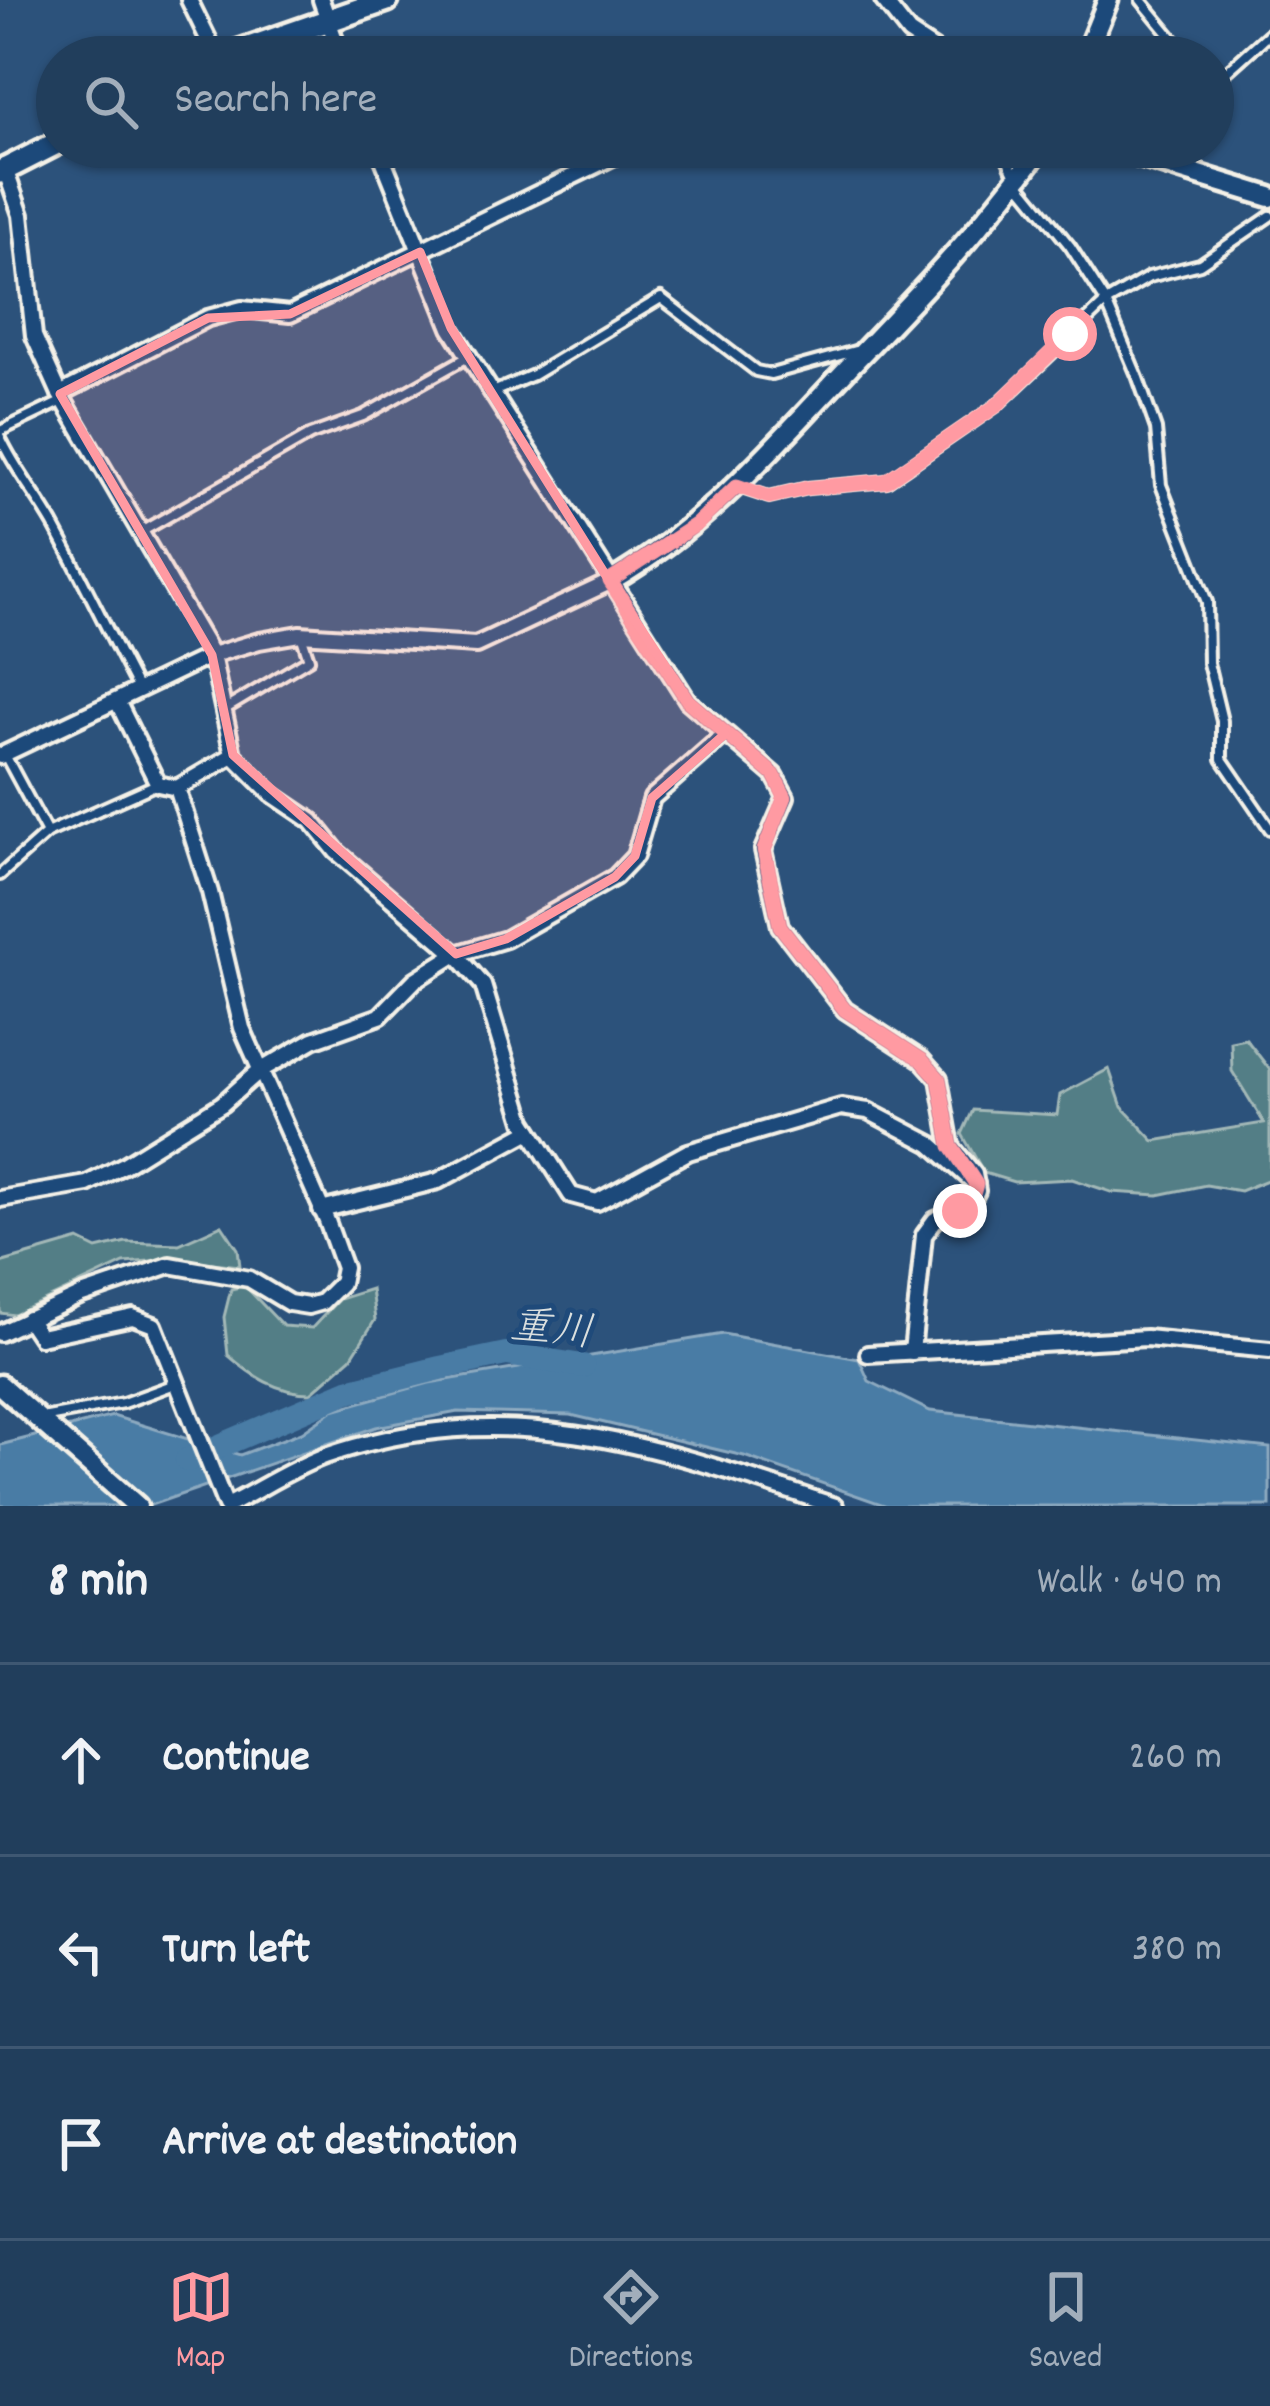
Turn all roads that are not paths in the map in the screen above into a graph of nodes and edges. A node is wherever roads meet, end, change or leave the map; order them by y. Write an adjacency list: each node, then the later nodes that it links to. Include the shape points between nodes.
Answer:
1 (189, 0): 8 (street)
2 (387, 0): 6 (main road)
3 (883, 0): 10 (street)
4 (1108, 0): 11 (street)
5 (1141, 0): 12 (lane)
6 (324, 10): 9 (main road)
7 (1270, 33): 13 (lane)
8 (209, 36)
9 (266, 36)
10 (913, 36)
11 (1093, 36)
12 (1171, 36)
13 (1234, 65)
14 (36, 152): 15 (main road)
15 (2, 168): 29 (street, via 21,215 34,336)
16 (386, 168): 24 (street)
17 (590, 168): 24 (street)
18 (1011, 168): 21 (lane)
19 (1026, 168): 21 (street)
20 (1179, 168): 22 (street)
21 (1017, 181): 25 (lane); 26 (street)
22 (1270, 197)
23 (1270, 216): 25 (lane, via 1200,264 1149,277)
24 (420, 252): 27 (street); 29 (street, via 290,314 242,309 208,318)
25 (1106, 302): 31 (lane, via 996,406 886,481 769,497); 44 (lane, via 1150,412 1161,485 1207,602 1222,759)
26 (868, 348): 28 (lane, via 756,371 661,298); 31 (street)
27 (469, 356): 28 (street); 32 (lane)
28 (492, 393): 33 (street)
29 (62, 397): 30 (lane); 32 (street)
30 (0, 434): 36 (lane)
31 (737, 486): 33 (street, via 697,524)
32 (141, 532): 35 (street)
33 (610, 581): 34 (street, via 476,645); 39 (street, via 688,701)
34 (300, 634): 35 (street); 38 (lane, via 309,659)
35 (212, 655): 36 (street); 38 (street)
36 (139, 691): 37 (street)
37 (117, 701): 40 (street); 42 (street)
38 (227, 709): 41 (street)
39 (725, 734): 47 (street, via 652,798 635,856 615,877 506,939); 50 (street, via 774,775 785,797 764,850 780,926 845,1010 939,1079 951,1146)
40 (2, 755): 45 (lane)
41 (233, 755): 43 (street); 47 (street)
42 (158, 784): 43 (street); 45 (lane)
43 (177, 788): 48 (street)
44 (1270, 829)
45 (46, 832): 46 (lane)
46 (0, 875)
47 (456, 954): 48 (street, via 380,1016 313,1040); 49 (street, via 483,985)
48 (258, 1072): 51 (street, via 222,1104 88,1184); 52 (street)
49 (530, 1131): 50 (street, via 571,1195 597,1202 688,1152 841,1107 868,1111 931,1144); 52 (street, via 439,1181)
50 (976, 1184): 56 (street, via 970,1205 935,1220 924,1235)
51 (0, 1199)
52 (321, 1210): 53 (street, via 344,1268 322,1302 289,1304 249,1279 170,1264)
53 (28, 1318): 54 (street); 59 (street, via 40,1337 133,1317 154,1325)
54 (0, 1333)
55 (1270, 1350): 56 (street, via 1146,1338)
56 (912, 1352): 57 (street)
57 (868, 1354)
58 (0, 1384): 60 (street)
59 (181, 1386): 60 (lane); 61 (street)
60 (41, 1418): 62 (street)
61 (226, 1505): 63 (street, via 324,1457 466,1426 548,1427 646,1444)
62 (137, 1506)
63 (836, 1506)

